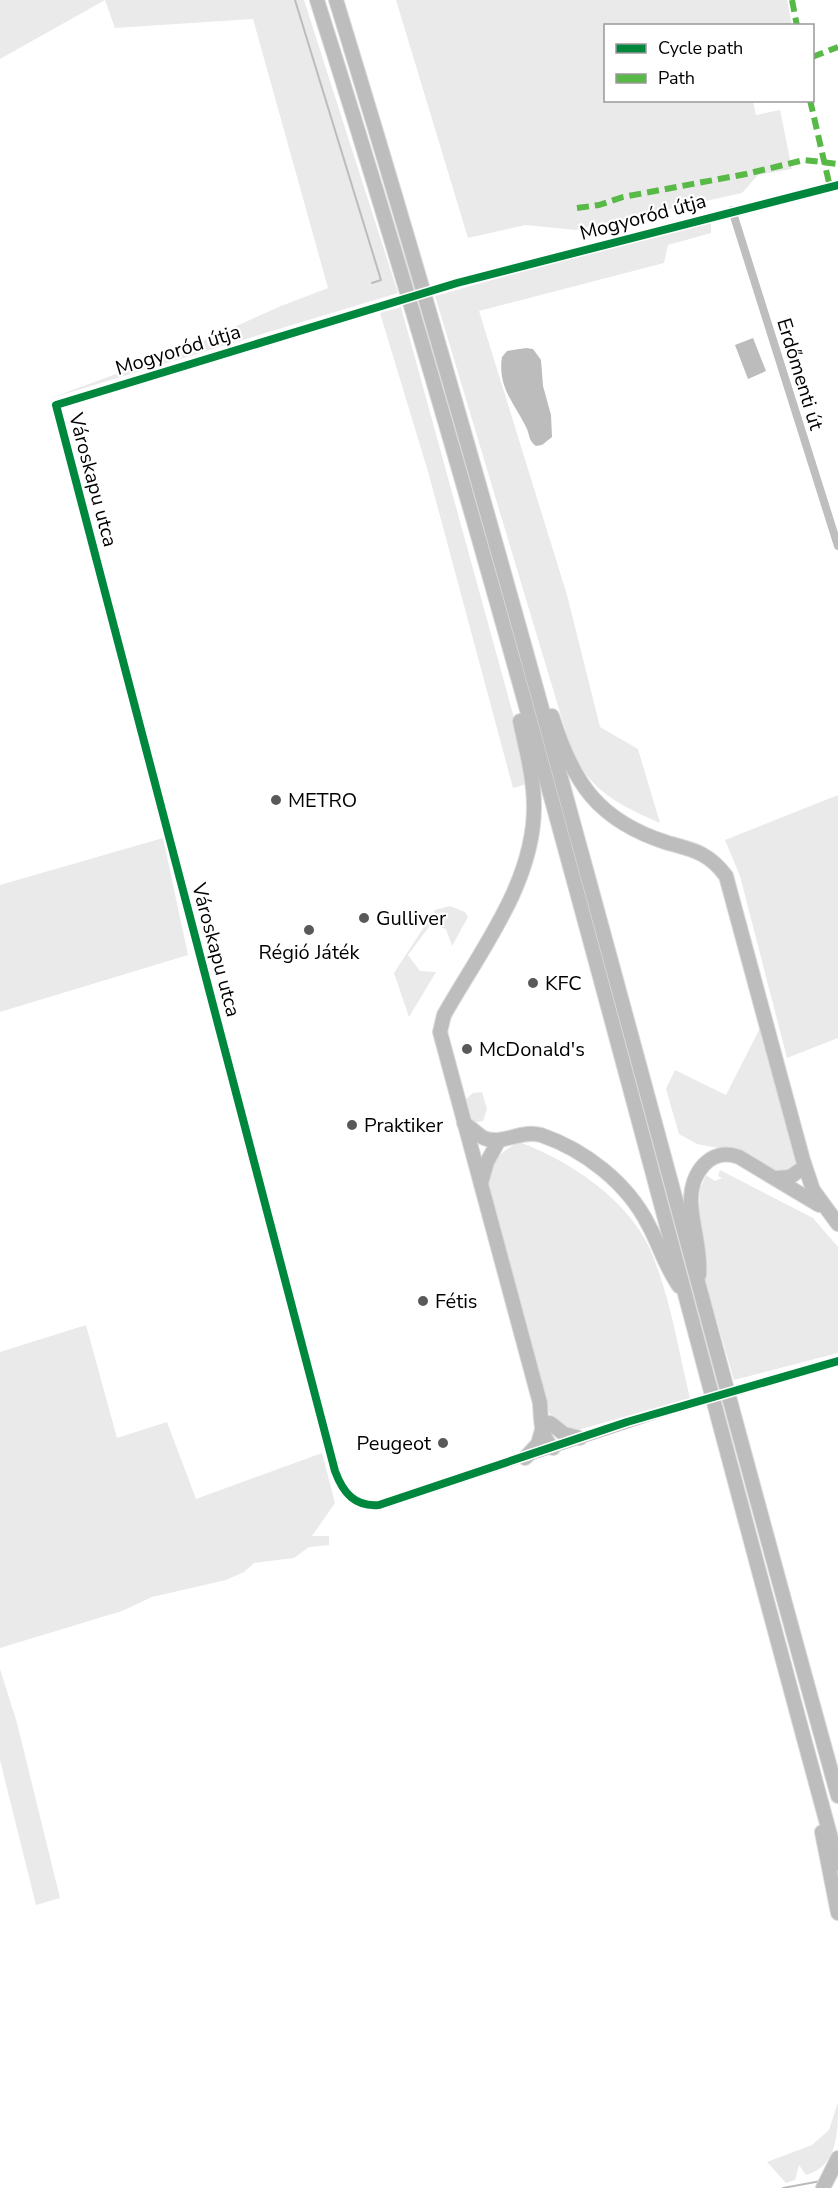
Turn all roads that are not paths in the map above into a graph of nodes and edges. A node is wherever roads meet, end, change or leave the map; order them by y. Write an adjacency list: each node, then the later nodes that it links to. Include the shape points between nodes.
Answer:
1 (317, 0): 7 (highway, via 423,342)
2 (336, 0): 8 (highway, via 405,224)
3 (838, 185): 4 (street, Mogyoród útja)
4 (732, 210): 5 (street, Mogyoród útja, bridge, via 457,283); 6 (street, Erdőmenti út)
5 (56, 405): 24 (street, Városkapu utca, via 335,1471 352,1500 379,1505)
6 (838, 546)
7 (508, 642): 9 (highway, via 534,800 528,854 518,885 440,1028); 19 (highway)
8 (525, 648): 12 (highway, via 540,675 564,753 588,795 642,833 707,855 726,876); 18 (highway)
9 (464, 1123): 10 (highway); 11 (highway)
10 (494, 1142): 11 (highway); 14 (highway); 19 (highway, via 529,1133 541,1135 576,1152 617,1181 640,1210 667,1270)
11 (471, 1150): 14 (highway)
12 (801, 1165): 13 (highway, via 790,1177); 15 (highway); 16 (highway)
13 (777, 1178): 15 (highway); 18 (highway, via 729,1153 708,1159 695,1180 691,1201 700,1258)
14 (481, 1185): 21 (highway)
15 (804, 1195): 16 (highway)
16 (825, 1209): 17 (highway)
17 (838, 1224)
18 (698, 1287): 26 (highway)
19 (684, 1293): 25 (highway)
20 (838, 1361): 22 (street, bridge)
21 (546, 1426): 22 (highway); 23 (highway, via 555,1440); 24 (highway, via 538,1444)
22 (580, 1438): 23 (street)
23 (554, 1448): 24 (street)
24 (525, 1458)
25 (811, 1765): 27 (highway); 28 (highway)
26 (838, 1796)
27 (838, 1864)
28 (838, 1913)
29 (838, 2158): 30 (highway)
30 (823, 2188)

